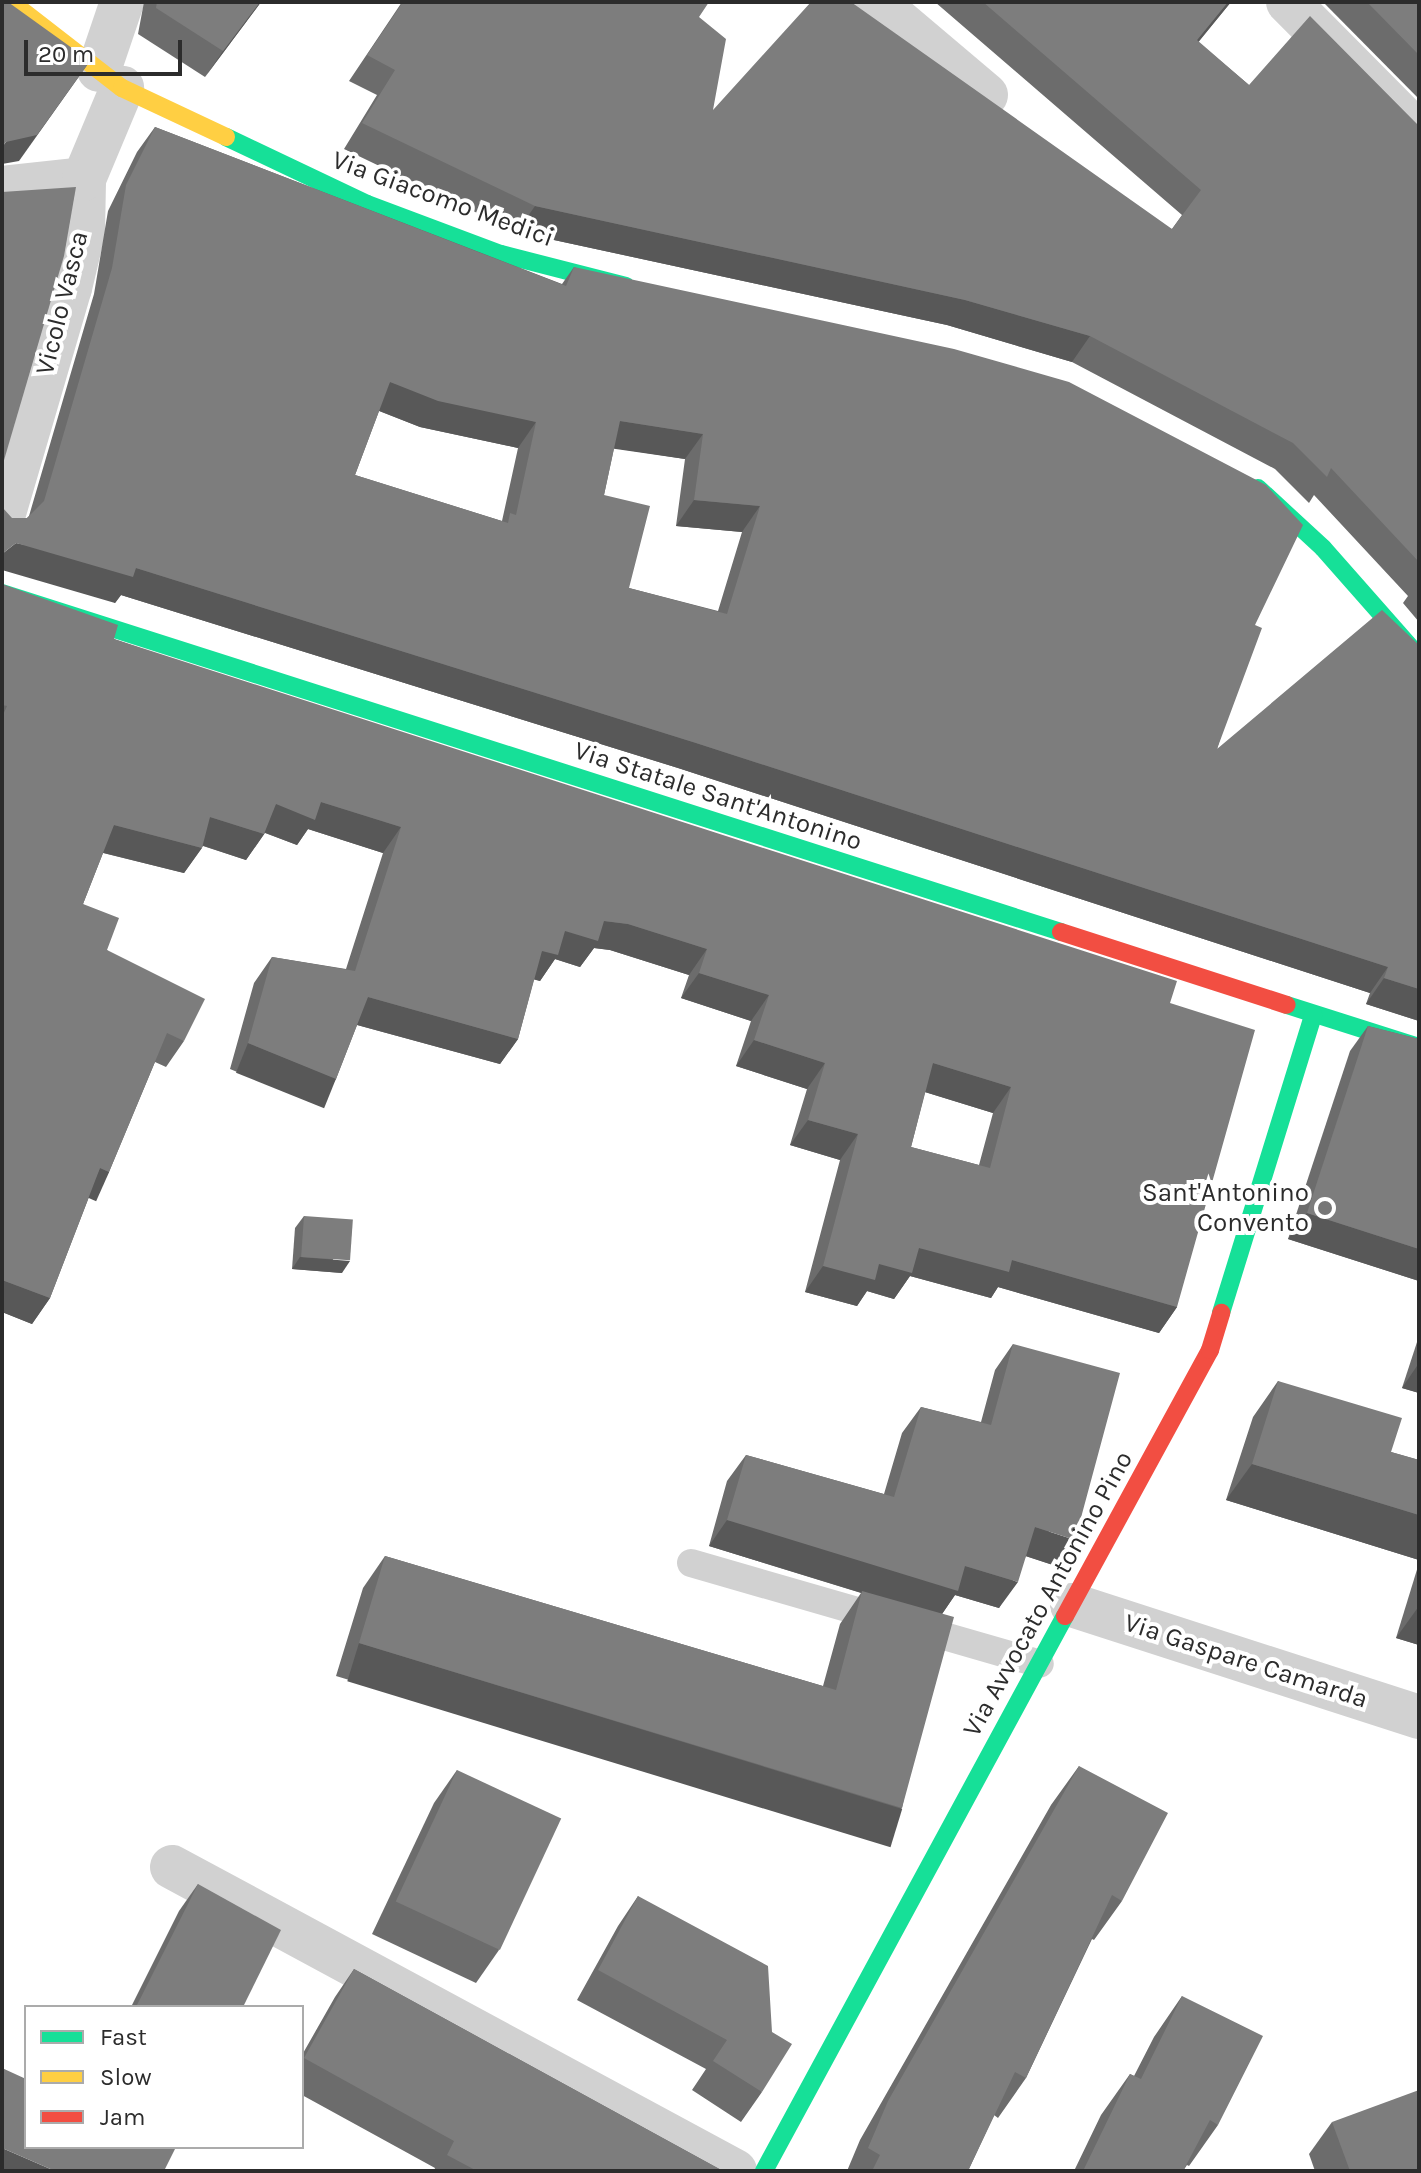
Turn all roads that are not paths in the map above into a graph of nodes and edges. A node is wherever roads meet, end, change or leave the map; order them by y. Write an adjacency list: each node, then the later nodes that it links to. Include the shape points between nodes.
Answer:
1 (11, 2): 5 (street, Via Giacomo Medici)
2 (122, 2): 5 (street, Vicolo Vasca)
3 (876, 2): 6 (street)
4 (1288, 2): 7 (street)
5 (110, 79): 8 (street, Vicolo Vasca); 10 (street, Via Giacomo Medici, via 367,204 501,254)
6 (986, 95)
7 (1419, 134)
8 (84, 179): 9 (street); 12 (street, Vicolo Vasca, via 83,233 70,288)
9 (2, 188)
10 (648, 291)
11 (1240, 478): 14 (street, via 1323,548)
12 (2, 520)
13 (2, 593): 15 (street, Via Statale Sant'Antonino)
14 (1419, 657)
15 (1313, 1015): 16 (street, Via Statale Sant'Antonino); 18 (street, Via Avvocato Antonino Pino, via 1210,1350)
16 (1419, 1047)
17 (691, 1563): 19 (lane)
18 (1072, 1605): 19 (street, Via Avvocato Antonino Pino); 20 (street, Via Gaspare Camarda)
19 (1040, 1664): 23 (street, Via Avvocato Antonino Pino)
20 (1419, 1717)
21 (172, 1867): 22 (street)
22 (735, 2171)
23 (764, 2171)

